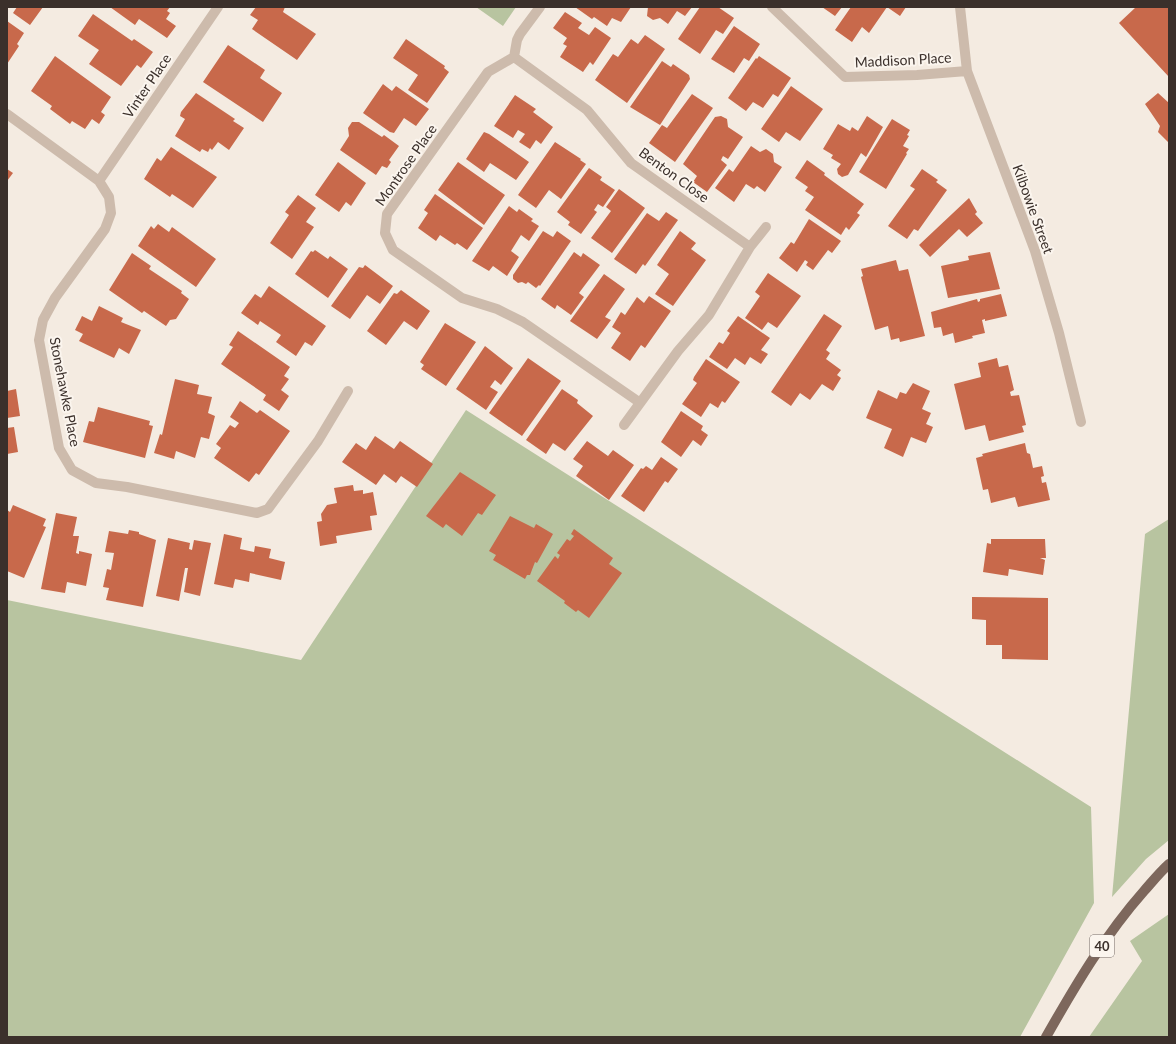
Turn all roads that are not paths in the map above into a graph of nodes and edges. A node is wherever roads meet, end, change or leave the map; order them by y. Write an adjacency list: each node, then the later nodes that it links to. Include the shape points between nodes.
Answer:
1 (218, 7): 8 (street, Vinter Place)
2 (540, 7): 5 (street, via 520,34)
3 (772, 7): 6 (street, Maddison Place, via 845,77)
4 (960, 7): 6 (street, Kilbowie Street)
5 (514, 57): 10 (street, Benton Close, via 587,110 631,163); 12 (street, Montrose Place, via 488,72 387,214 385,233 393,250 462,298 497,309 523,322)
6 (967, 71): 13 (street, Kilbowie Street, via 1035,251 1059,332)
7 (7, 114): 8 (street, Stonehawke Place)
8 (100, 181): 11 (street, Stonehawke Place, via 109,196 111,213 105,229 55,298 43,320 39,340 58,448 72,470 96,483 257,513 268,509 318,441)
9 (766, 227): 10 (street)
10 (750, 247): 12 (street, via 709,314)
11 (348, 391)
12 (639, 402): 14 (street)
13 (1080, 422)
14 (624, 425)
15 (1169, 864): 16 (main road, 40, via 1130,907 1110,934 1074,987)
16 (1046, 1037)

